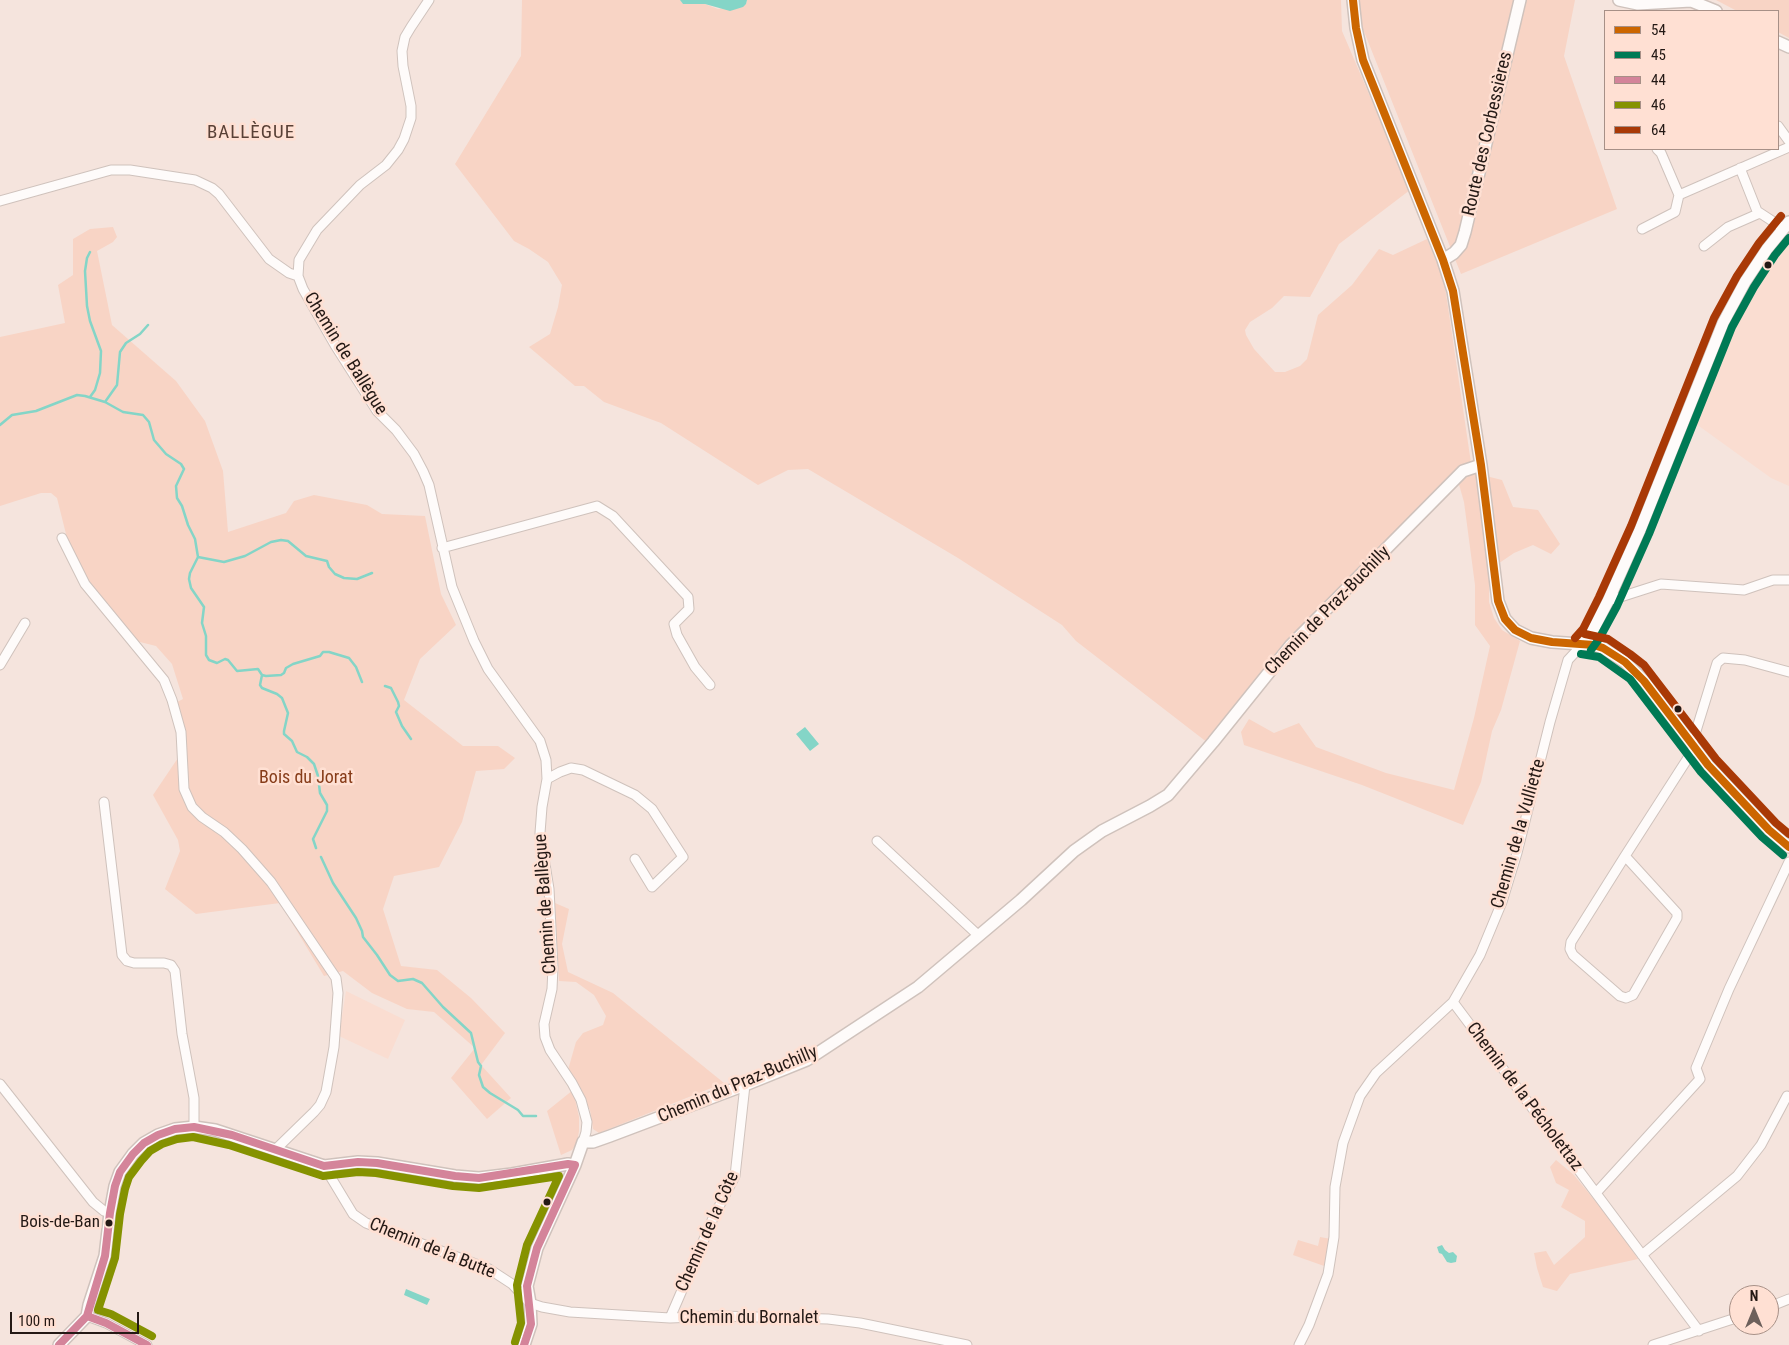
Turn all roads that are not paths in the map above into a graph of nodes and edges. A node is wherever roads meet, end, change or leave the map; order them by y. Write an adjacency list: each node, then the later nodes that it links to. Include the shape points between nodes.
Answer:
1 (429, 0): 18 (street, Chemin de Ballègue, via 410,27 402,51 411,106 404,139 386,164 360,185 317,230 299,260)
2 (1352, 0): 17 (street, via 1363,60)
3 (1520, 0): 17 (street, Route des Corbessières, via 1465,232 1461,245)
4 (1619, 0): 5 (street, via 1638,4 1691,2)
5 (1713, 10)
6 (1779, 127): 7 (street)
7 (1789, 141)
8 (1789, 147): 10 (street)
9 (1658, 150): 11 (street)
10 (1740, 168): 11 (street); 13 (street)
11 (1679, 195): 15 (street, via 1675,212)
12 (0, 200): 18 (street, via 111,170 195,180 219,194 269,259 289,274)
13 (1760, 213): 14 (street); 16 (street, via 1728,227)
14 (1786, 225): 23 (street, via 1745,282 1723,323 1653,499)
15 (1642, 229)
16 (1704, 246)
17 (1443, 260): 19 (street, via 1457,312)
18 (298, 276): 21 (street, Chemin de Ballègue, via 377,411 396,430 423,471)
19 (1481, 465): 25 (street, via 1501,612 1510,626 1522,634); 34 (street, Chemin de Praz-Buchilly, via 1463,471 1291,644 1168,795)
20 (62, 538): 47 (street, via 85,584 164,680 181,732 184,789 192,807 242,849 271,882 336,978 334,1048 326,1092 314,1112)
21 (442, 548): 30 (street, via 598,506 613,516 688,597 689,608 674,624 676,635); 32 (street, Chemin de Ballègue, via 452,587 488,669 540,741)
22 (1789, 580): 23 (street, via 1774,580 1744,590 1661,584)
23 (1608, 601): 26 (street)
24 (25, 623): 28 (street)
25 (1562, 642): 26 (street); 27 (street)
26 (1583, 644): 27 (street, Chemin de la Vulliette); 31 (street, via 1603,648 1637,672)
27 (1568, 660): 41 (street, Chemin de la Vulliette, via 1502,902 1480,955)
28 (0, 665)
29 (1789, 672): 31 (street, via 1745,660 1723,658 1717,663)
30 (710, 685)
31 (1693, 746): 36 (street); 37 (street)
32 (547, 779): 38 (street, via 571,768 582,770 636,795 652,809 683,857 652,886); 46 (street, Chemin de Ballègue, via 540,833 549,889 553,967 544,1037 581,1100 587,1122)
33 (104, 802): 45 (street, via 122,955 134,963 164,963 175,971 194,1098)
34 (1116, 823): 40 (street, Chemin du Praz-Buchilly, via 1074,851)
35 (877, 841): 40 (street)
36 (1789, 847)
37 (1625, 856): 37 (street, via 1677,913 1633,995 1626,998 1570,949 1571,942)
38 (635, 859)
39 (1789, 862): 50 (street, via 1696,1068 1700,1079)
40 (979, 936): 43 (street, Chemin du Praz-Buchilly, via 918,987 807,1060)
41 (1453, 1002): 50 (street, Chemin de la Pécholettaz); 62 (street, Chemin de la Vulliette, via 1376,1073 1360,1096 1341,1151 1328,1274)
42 (0, 1084): 51 (street, via 93,1202)
43 (745, 1085): 46 (street, Chemin du Praz-Buchilly, via 601,1140); 55 (street, Chemin de la Côte, via 735,1176)
44 (1786, 1096): 52 (street, via 1761,1145 1737,1176)
45 (194, 1127): 47 (street, via 224,1132); 51 (street, via 158,1135 134,1154 120,1172)
46 (583, 1142): 48 (street, Chemin de Ballègue)
47 (275, 1150): 49 (street)
48 (575, 1165): 49 (street, via 479,1178 377,1162); 53 (street, Chemin de Ballègue, via 537,1248 527,1286)
49 (324, 1166): 53 (street, Chemin de la Butte, via 353,1214 366,1223 489,1269 512,1284)
50 (1596, 1192): 52 (street, Chemin de la Pécholettaz)
51 (110, 1213): 54 (street, via 106,1256)
52 (1642, 1255): 57 (street, Chemin de la Pécholettaz)
53 (530, 1303): 55 (street, Chemin du Bornalet, via 570,1312); 60 (street, Chemin de Ballègue, via 530,1324)
54 (87, 1316): 58 (street); 59 (street)
55 (670, 1318): 61 (street, Chemin du Bornalet, via 828,1319)
56 (1729, 1321): 57 (street)
57 (1699, 1331): 63 (street)
58 (58, 1345)
59 (147, 1345)
60 (524, 1345)
61 (967, 1345)
62 (1299, 1345)
63 (1653, 1345)

